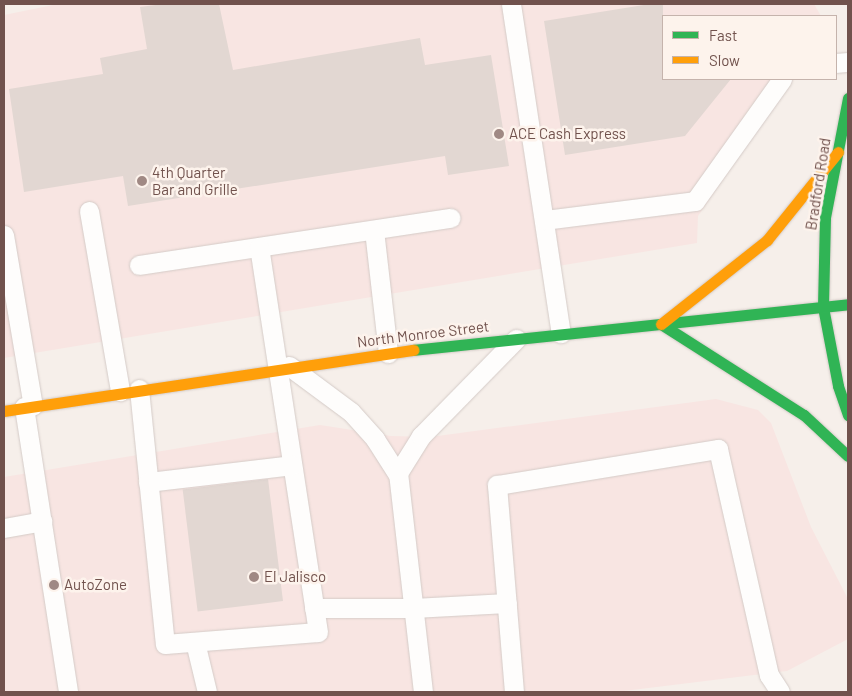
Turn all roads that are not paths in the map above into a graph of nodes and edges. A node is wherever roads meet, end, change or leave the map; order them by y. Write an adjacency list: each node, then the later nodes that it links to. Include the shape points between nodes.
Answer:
1 (511, 4): 7 (lane)
2 (781, 80): 7 (lane, via 695,201)
3 (848, 98): 4 (main road, Bradford Road)
4 (838, 152): 14 (main road, Bradford Road, via 824,218); 15 (main road, via 767,240)
5 (89, 211): 21 (lane)
6 (450, 218): 8 (lane)
7 (545, 220): 16 (lane)
8 (374, 230): 10 (lane); 18 (lane)
9 (4, 235): 11 (lane)
10 (259, 247): 12 (lane); 19 (lane)
11 (6, 261): 22 (lane)
12 (139, 265)
13 (848, 304): 14 (main road, North Monroe Street)
14 (823, 306): 15 (main road, North Monroe Street); 24 (main road, Bradford Road, via 838,386)
15 (661, 324): 16 (main road, North Monroe Street); 25 (main road, via 788,404)
16 (561, 333): 17 (main road, North Monroe Street)
17 (516, 338): 18 (main road, North Monroe Street); 27 (lane, via 421,436)
18 (388, 353): 19 (main road, North Monroe Street)
19 (284, 367): 20 (main road, North Monroe Street); 26 (lane); 27 (lane, via 351,412 375,439)
20 (139, 389): 21 (main road, North Monroe Street); 28 (lane)
21 (120, 391): 22 (main road, North Monroe Street)
22 (29, 407): 23 (main road, North Monroe Street); 29 (lane)
23 (4, 411)
24 (848, 415)
25 (848, 456)
26 (292, 465): 28 (lane); 32 (lane)
27 (398, 474): 33 (lane)
28 (148, 482): 34 (lane, via 165,644)
29 (42, 521): 30 (lane); 35 (lane)
30 (4, 528)
31 (507, 603): 33 (lane); 38 (lane); 39 (lane, via 497,485 718,449 770,675)
32 (314, 608): 33 (lane); 34 (lane, via 318,632)
33 (413, 608): 37 (lane)
34 (195, 642): 36 (lane)
35 (68, 692)
36 (207, 692)
37 (423, 692)
38 (514, 692)
39 (780, 692)

